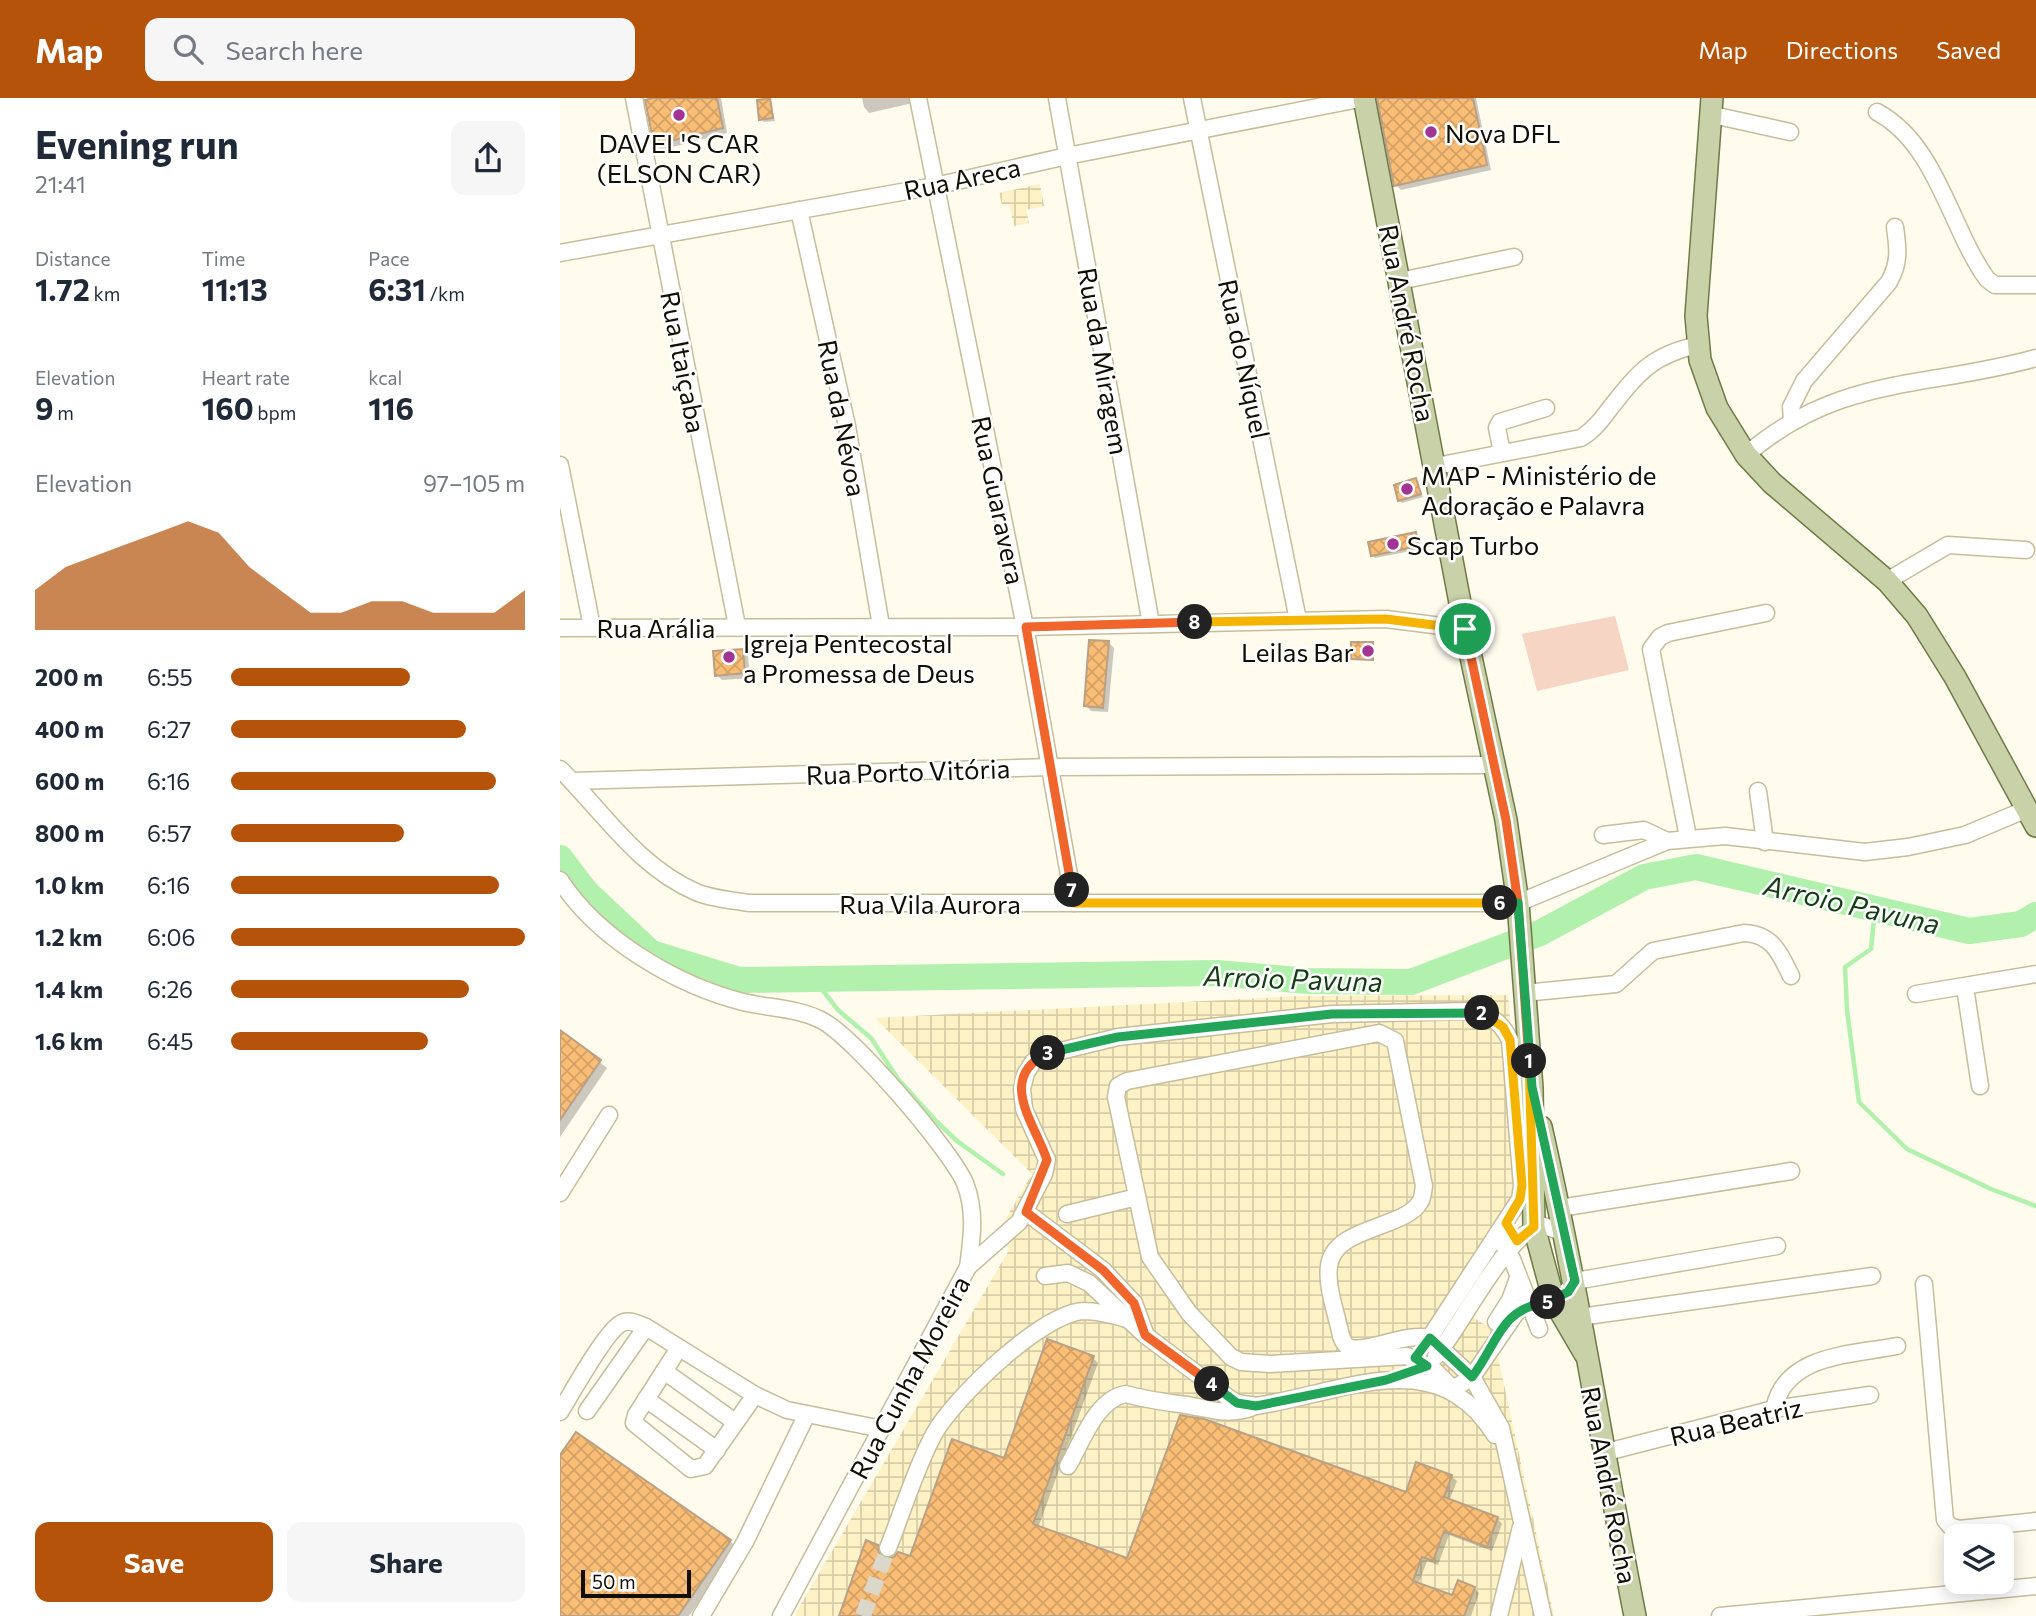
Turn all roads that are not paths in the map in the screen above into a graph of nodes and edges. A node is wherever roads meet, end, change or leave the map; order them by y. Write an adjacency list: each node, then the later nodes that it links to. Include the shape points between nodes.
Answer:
1 (918, 98): 11 (street, Rua Guaravera)
2 (1056, 98): 10 (street, Rua da Miragem)
3 (1192, 98): 8 (street, Rua do Níquel)
4 (1364, 98): 8 (street, Rua Areca); 17 (main road, Rua André Rocha)
5 (640, 99): 14 (street, Rua Itaiçaba)
6 (1712, 102): 9 (street); 19 (main road, via 1697,289)
7 (1877, 112): 18 (street, via 1891,119 1917,151 1987,279 1995,285)
8 (1199, 132): 10 (street, Rua Areca); 30 (street, Rua do Níquel)
9 (1790, 132)
10 (1067, 156): 11 (street, Rua Areca); 31 (street, Rua da Miragem)
11 (935, 186): 12 (street, Rua Areca); 35 (street, Rua Guaravera)
12 (799, 210): 14 (street, Rua Areca); 33 (street, Rua da Névoa, via 847,426)
13 (1895, 227): 22 (street, via 1899,261 1892,276 1804,381 1791,407)
14 (659, 236): 15 (street, Rua Areca); 32 (street, Rua Itaiçaba)
15 (560, 254)
16 (1514, 257): 17 (street)
17 (1400, 281): 26 (main road, Rua André Rocha)
18 (2036, 285)
19 (1698, 345): 23 (street, via 1661,355 1640,371 1581,438); 24 (main road, via 1717,408)
20 (2036, 358): 22 (street, via 1996,370 1867,390)
21 (1546, 408): 23 (street, via 1500,422)
22 (1792, 420): 24 (street)
23 (1502, 452): 26 (street)
24 (1746, 455): 28 (main road, via 1804,512)
25 (560, 465): 34 (street)
26 (1436, 466): 37 (main road, Rua André Rocha)
27 (2026, 550): 28 (street, via 1948,545)
28 (1887, 581): 43 (main road, via 1931,638)
29 (1766, 613): 45 (street, via 1668,633 1651,649)
30 (1298, 620): 31 (street, Rua Arália); 37 (street, Rua Arália, via 1386,619)
31 (1151, 624): 35 (street, Rua Arália)
32 (737, 626): 33 (street, Rua Arália); 34 (street, Rua Arália)
33 (881, 626): 35 (street, Rua Arália)
34 (592, 627): 36 (street, Rua Arália)
35 (1026, 627): 39 (street, Rua Guaravera)
36 (560, 628)
37 (1465, 629): 38 (main road, Rua André Rocha)
38 (1495, 765): 39 (street, Rua Porto Vitória); 50 (main road, Rua André Rocha)
39 (1052, 767): 41 (street, Rua Porto Vitória); 49 (street, Rua Guaravera)
40 (560, 769): 41 (street, Rua Vila Aurora)
41 (572, 781): 49 (street, Rua Vila Aurora, via 630,845 663,874 698,893 749,903)
42 (1758, 791): 47 (street)
43 (2032, 818): 47 (street, via 1897,848 1847,852)
44 (1603, 835): 46 (street, via 1644,830)
45 (1688, 837): 46 (street); 47 (street)
46 (1667, 841): 50 (street)
47 (1765, 842)
48 (560, 880): 70 (street, Rua Cunha Moreira, via 597,920 655,967 701,990 819,1019 845,1038 952,1161 964,1183 972,1208)
49 (1074, 903): 50 (street, Rua Vila Aurora)
50 (1518, 906): 54 (main road, Rua André Rocha)
51 (2036, 974): 53 (street)
52 (1791, 976): 54 (street, via 1770,941 1744,933 1653,951 1610,986)
53 (1965, 987): 55 (street); 56 (street)
54 (1524, 993): 57 (main road, Rua André Rocha)
55 (1916, 994)
56 (1979, 1086)
57 (1532, 1087): 62 (main road, Rua André Rocha); 65 (main road, Rua André Rocha)
58 (609, 1115): 60 (street)
59 (1791, 1171): 62 (street)
60 (560, 1193)
61 (1138, 1198): 64 (street); 82 (street, via 1115,1091 1122,1083 1379,1032 1387,1035 1395,1041 1402,1064 1424,1186 1420,1203 1406,1215 1356,1234 1331,1258 1329,1274); 87 (street, via 1150,1257 1189,1313 1231,1357 1270,1364)
62 (1560, 1208): 67 (main road, Rua André Rocha)
63 (1026, 1212): 66 (street, via 1047,1160 1024,1109 1021,1089 1033,1062 1044,1055 1118,1037 1332,1014 1470,1011 1495,1019 1510,1040 1522,1185 1520,1199); 70 (street); 81 (street, via 1103,1270 1134,1303)
64 (1068, 1214)
65 (1534, 1227): 67 (street, via 1548,1226); 69 (street); 76 (main road, Rua André Rocha)
66 (1502, 1229): 69 (street); 83 (street)
67 (1565, 1233): 74 (main road, Rua André Rocha)
68 (1777, 1246): 74 (street)
69 (1512, 1247): 73 (street); 83 (street)
70 (968, 1267): 103 (street, Rua Cunha Moreira)
71 (1045, 1276): 78 (street, via 1069,1273 1089,1283)
72 (1872, 1276): 77 (street)
73 (1518, 1278): 79 (street); 89 (street, via 1510,1300 1476,1353)
74 (1575, 1281): 76 (street); 77 (main road, Rua André Rocha)
75 (1924, 1284): 109 (street, via 1945,1520 1959,1529)
76 (1554, 1301): 79 (street); 86 (main road, Rua André Rocha)
77 (1580, 1318): 86 (main road, Rua André Rocha)
78 (1129, 1320): 81 (street); 110 (street, via 1084,1311 1061,1317 978,1380 958,1399 933,1437)
79 (1532, 1320): 91 (street, via 1518,1310)
80 (646, 1327): 85 (street); 99 (street); 100 (street, via 621,1323)
81 (1145, 1335): 97 (street, via 1228,1398)
82 (1341, 1336): 83 (street, via 1354,1349 1390,1341); 87 (street)
83 (1436, 1343): 88 (street); 89 (street)
84 (1897, 1346): 98 (street, via 1821,1360 1802,1369 1783,1382)
85 (679, 1348): 90 (street); 94 (street)
86 (1585, 1354): 105 (main road, Rua André Rocha)
87 (1336, 1360): 88 (street, via 1392,1354)
88 (1421, 1362): 89 (street); 92 (street); 93 (street)
89 (1459, 1363): 91 (street)
90 (664, 1371): 96 (street); 102 (street)
91 (1472, 1377): 93 (street); 106 (street, via 1501,1428)
92 (1386, 1380): 93 (street, via 1415,1378); 97 (street)
93 (1453, 1389): 106 (street, via 1481,1413)
94 (755, 1395): 101 (street); 102 (street)
95 (1870, 1395): 98 (street, Rua Beatriz)
96 (646, 1399): 104 (street); 104 (street, via 634,1423 691,1469 705,1466)
97 (1256, 1406): 107 (street, via 1236,1413 1213,1413 1118,1396 1103,1406)
98 (1774, 1409): 105 (street, Rua Beatriz)
99 (587, 1411)
100 (560, 1412)
101 (807, 1414): 103 (street); 112 (street, via 745,1542)
102 (736, 1422): 104 (street)
103 (882, 1429): 113 (street, Rua Cunha Moreira)
104 (717, 1450)
105 (1603, 1452): 116 (main road, Rua André Rocha)
106 (1508, 1458): 108 (street)
107 (1068, 1466)
108 (1522, 1521): 114 (street); 115 (street)
109 (2036, 1521)
110 (888, 1548)
111 (2036, 1586): 117 (street)
112 (701, 1616)
113 (781, 1616)
114 (1499, 1616)
115 (1542, 1616)
116 (1635, 1616)
117 (1720, 1616)

